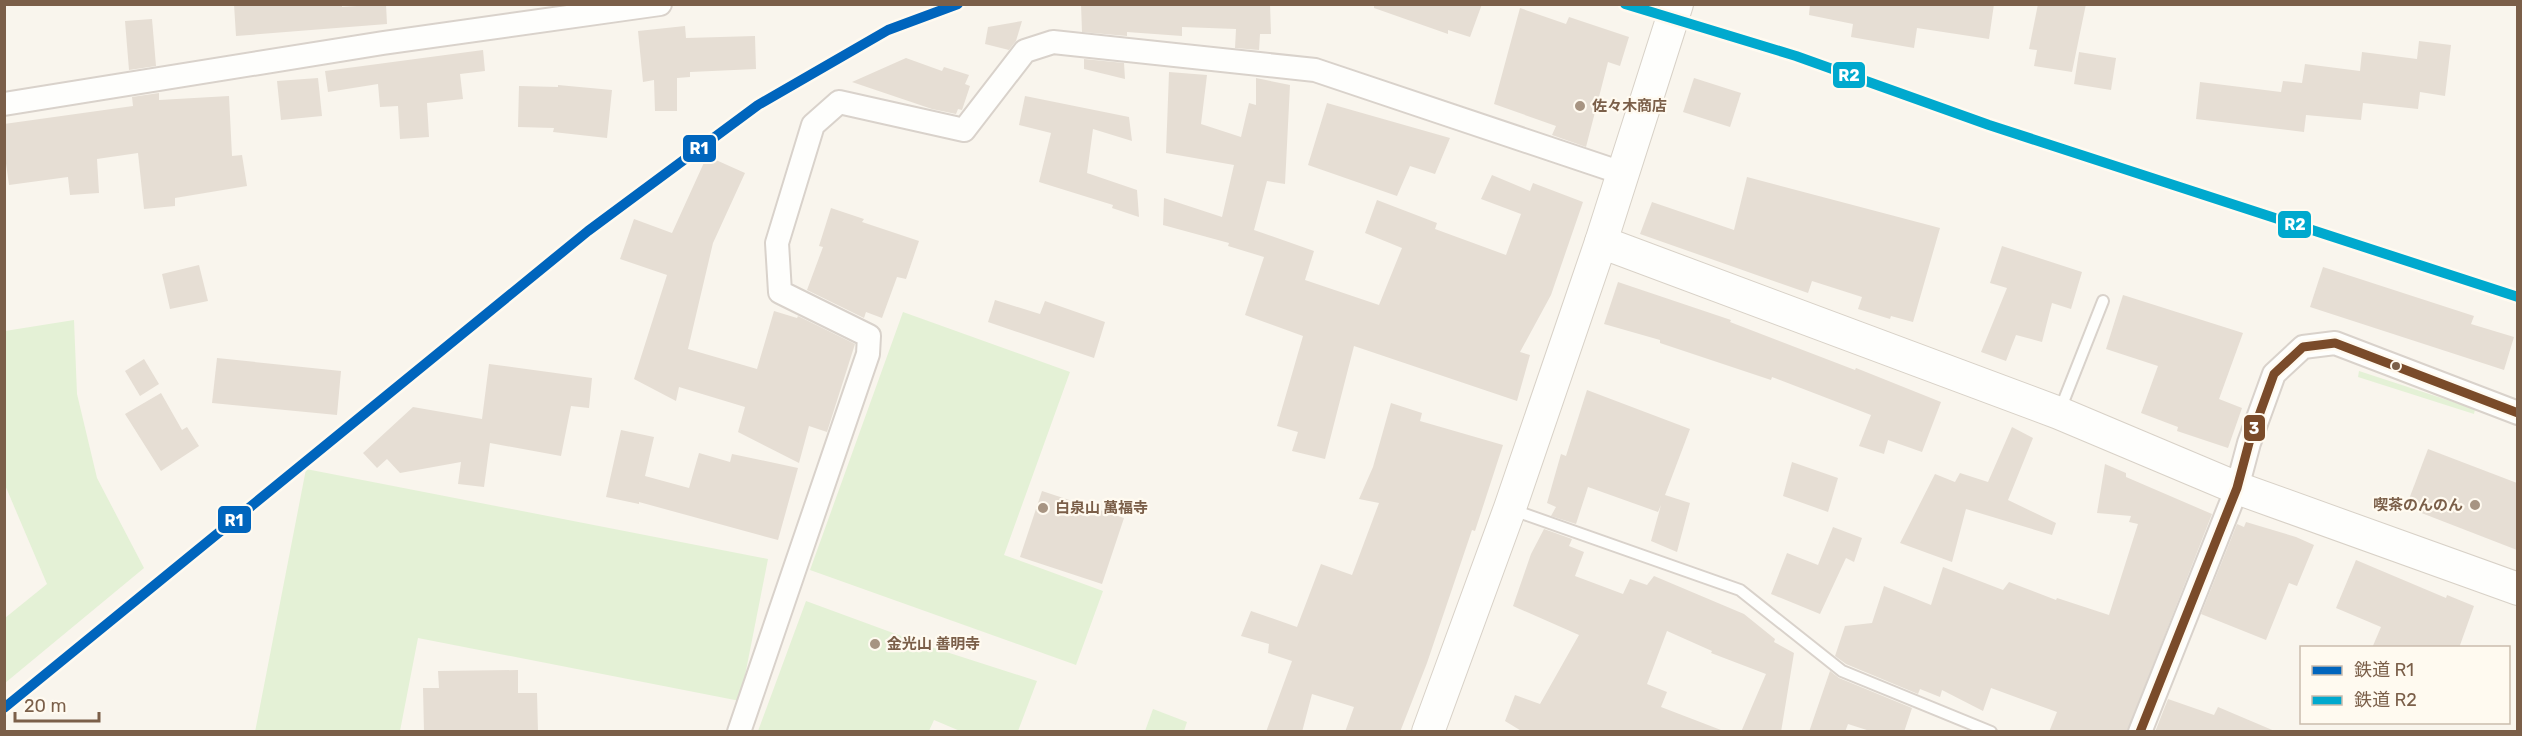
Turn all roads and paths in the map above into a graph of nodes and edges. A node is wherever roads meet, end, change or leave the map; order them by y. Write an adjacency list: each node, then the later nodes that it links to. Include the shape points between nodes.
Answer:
1 (660, 4): 3 (street, via 383,43)
2 (1677, 4): 4 (street)
3 (4, 104)
4 (1622, 173): 5 (street); 12 (street, via 1315,70 1089,45 1053,42 1025,51 964,130 839,102 813,125 777,243 780,292 869,336 868,354)
5 (1601, 242): 7 (street); 10 (street)
6 (2103, 301): 7 (lane)
7 (2059, 413): 9 (street)
8 (2517, 413): 9 (street, via 2336,344 2303,347 2274,374)
9 (2237, 488): 11 (street); 15 (street)
10 (1510, 508): 13 (street); 14 (lane, via 1740,590 1842,671)
11 (2517, 589)
12 (739, 732)
13 (1428, 732)
14 (1991, 732)
15 (2140, 732)

